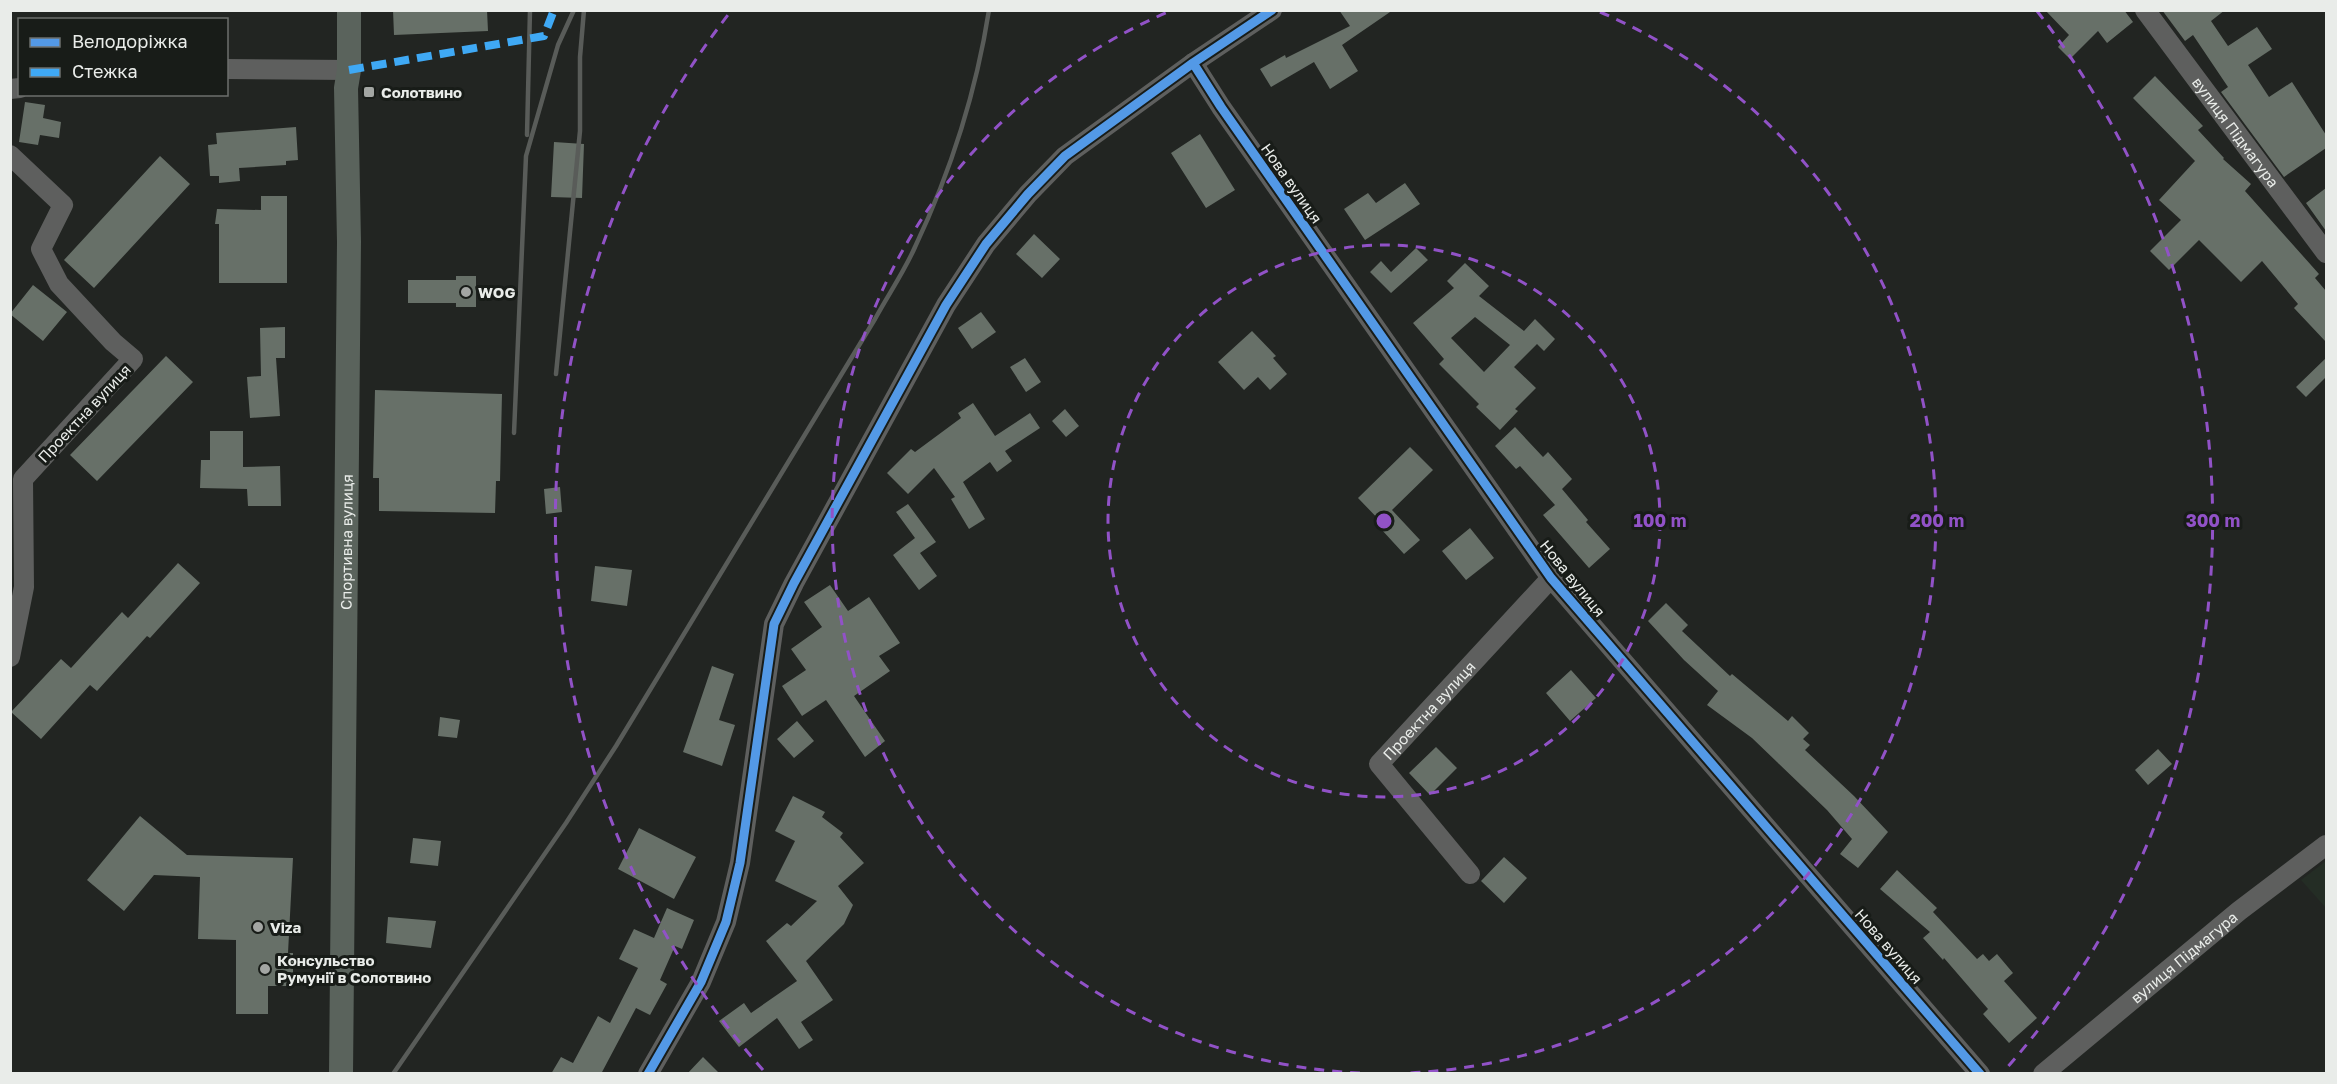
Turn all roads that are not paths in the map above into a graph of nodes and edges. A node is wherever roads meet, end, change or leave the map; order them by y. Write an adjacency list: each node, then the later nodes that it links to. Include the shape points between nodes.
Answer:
1 (349, 10): 6 (main road, Спортивна вулиця)
2 (1272, 10): 4 (street)
3 (2145, 10): 8 (street, вулиця Підмагура)
4 (1193, 63): 9 (street, Нова вулиця); 14 (street, via 1065,156 986,244 946,304 794,583 774,624 740,863 726,922 701,982)
5 (228, 69): 6 (street)
6 (349, 70): 13 (main road, Спортивна вулиця)
7 (10, 154): 10 (street, Проектна вулиця, via 63,205 41,249 59,284 134,359 23,479 24,587)
8 (2326, 253)
9 (1551, 578): 12 (street, Проектна вулиця, via 1379,764); 15 (street, Нова вулиця)
10 (10, 657)
11 (2326, 845): 16 (street, вулиця Підмагура, via 2239,911)
12 (1470, 874)
13 (341, 1074)
14 (648, 1074)
15 (1980, 1074)
16 (2043, 1074)

